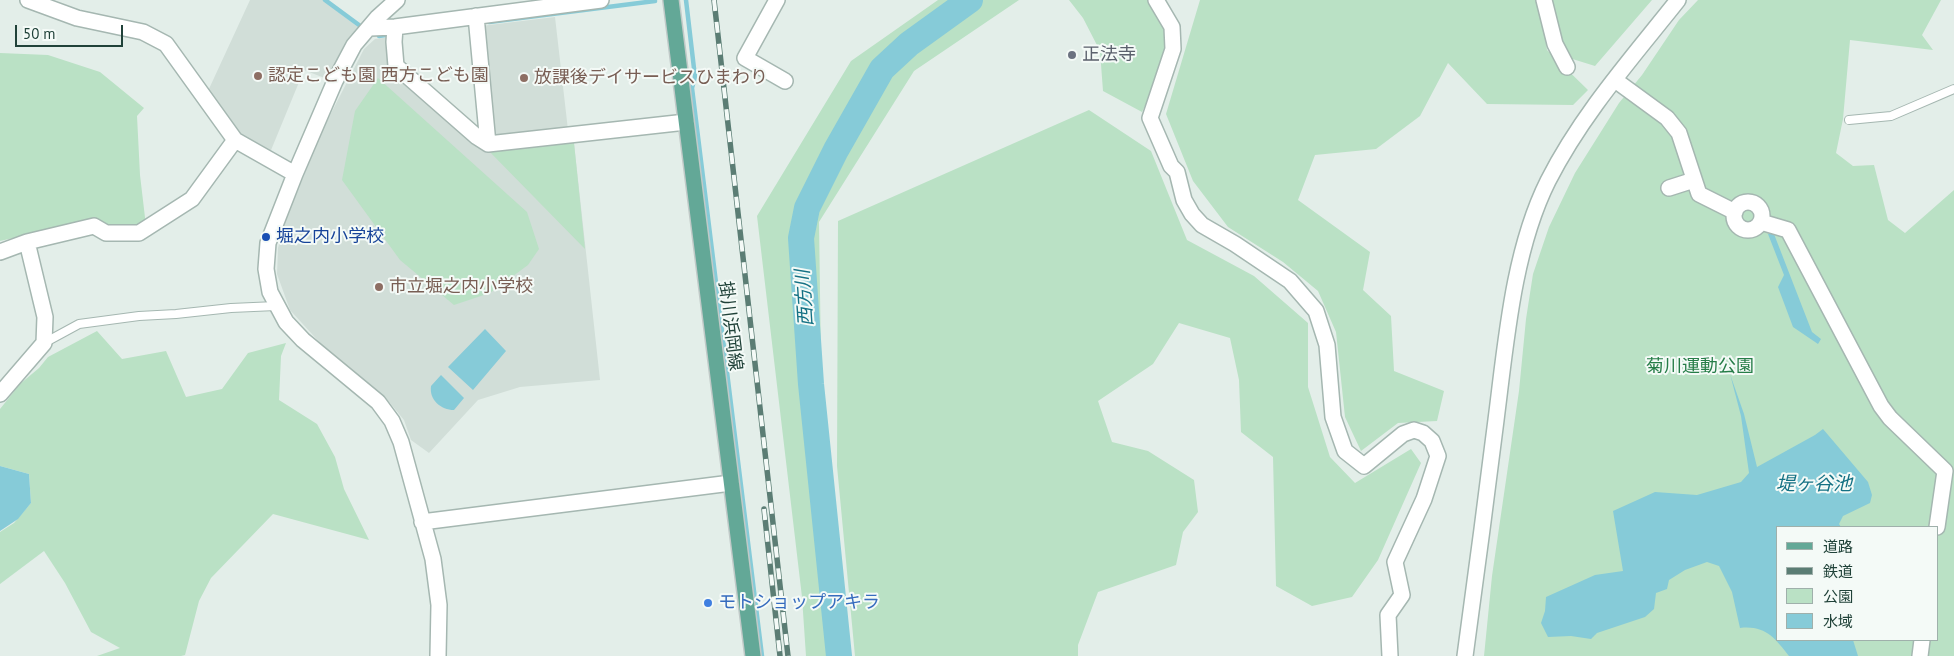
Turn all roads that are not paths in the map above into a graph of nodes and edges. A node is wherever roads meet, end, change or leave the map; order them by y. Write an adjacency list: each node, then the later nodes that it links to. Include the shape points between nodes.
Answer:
1 (28, 0): 18 (street, via 77,18 143,32 166,44)
2 (397, 0): 10 (street)
3 (601, 0): 9 (street)
4 (671, 0): 17 (main road, 掛川浜岡線)
5 (777, 0): 14 (street, via 745,58)
6 (1156, 0): 34 (street, via 1172,26 1173,49 1150,118 1171,166 1177,172 1184,200 1192,214 1202,225 1290,281 1316,311 1328,345 1332,417 1345,452 1364,466 1403,434 1414,430 1432,440 1438,456 1424,499 1395,562 1402,595 1388,615)
7 (1544, 0): 12 (street, via 1555,44)
8 (1678, 0): 13 (street)
9 (477, 21): 11 (street); 19 (street)
10 (370, 28): 11 (street); 20 (street, via 354,45)
11 (395, 31): 19 (street, via 396,66)
12 (1566, 67)
13 (1615, 80): 21 (street, via 1685,131); 35 (street, via 1578,128 1547,182 1522,254 1509,315)
14 (785, 81)
15 (1954, 89): 16 (lane, via 1891,116)
16 (1850, 120)
17 (686, 122): 19 (street); 28 (main road, 掛川浜岡線)
18 (235, 140): 20 (street); 23 (street, via 192,199 139,233 106,233 94,226)
19 (488, 144)
20 (295, 174): 25 (street, via 268,243 266,269)
21 (1694, 180): 22 (street); 30 (street, via 1698,194 1735,212 1736,223 1744,229 1756,228 1761,222 1788,230 1880,406 1945,471)
22 (1669, 188)
23 (27, 242): 24 (street); 26 (street, via 45,317)
24 (0, 252)
25 (276, 306): 26 (lane, via 139,316 79,324); 29 (street, via 303,340 378,402 392,421 401,442)
26 (44, 343): 27 (street)
27 (0, 394)
28 (731, 483): 29 (street); 33 (main road, 掛川浜岡線)
29 (422, 522): 32 (street, via 433,558 439,606)
30 (1937, 526)
31 (1922, 641): 36 (street)
32 (438, 656)
33 (753, 656)
34 (1390, 656)
35 (1465, 656)
36 (1920, 656)

